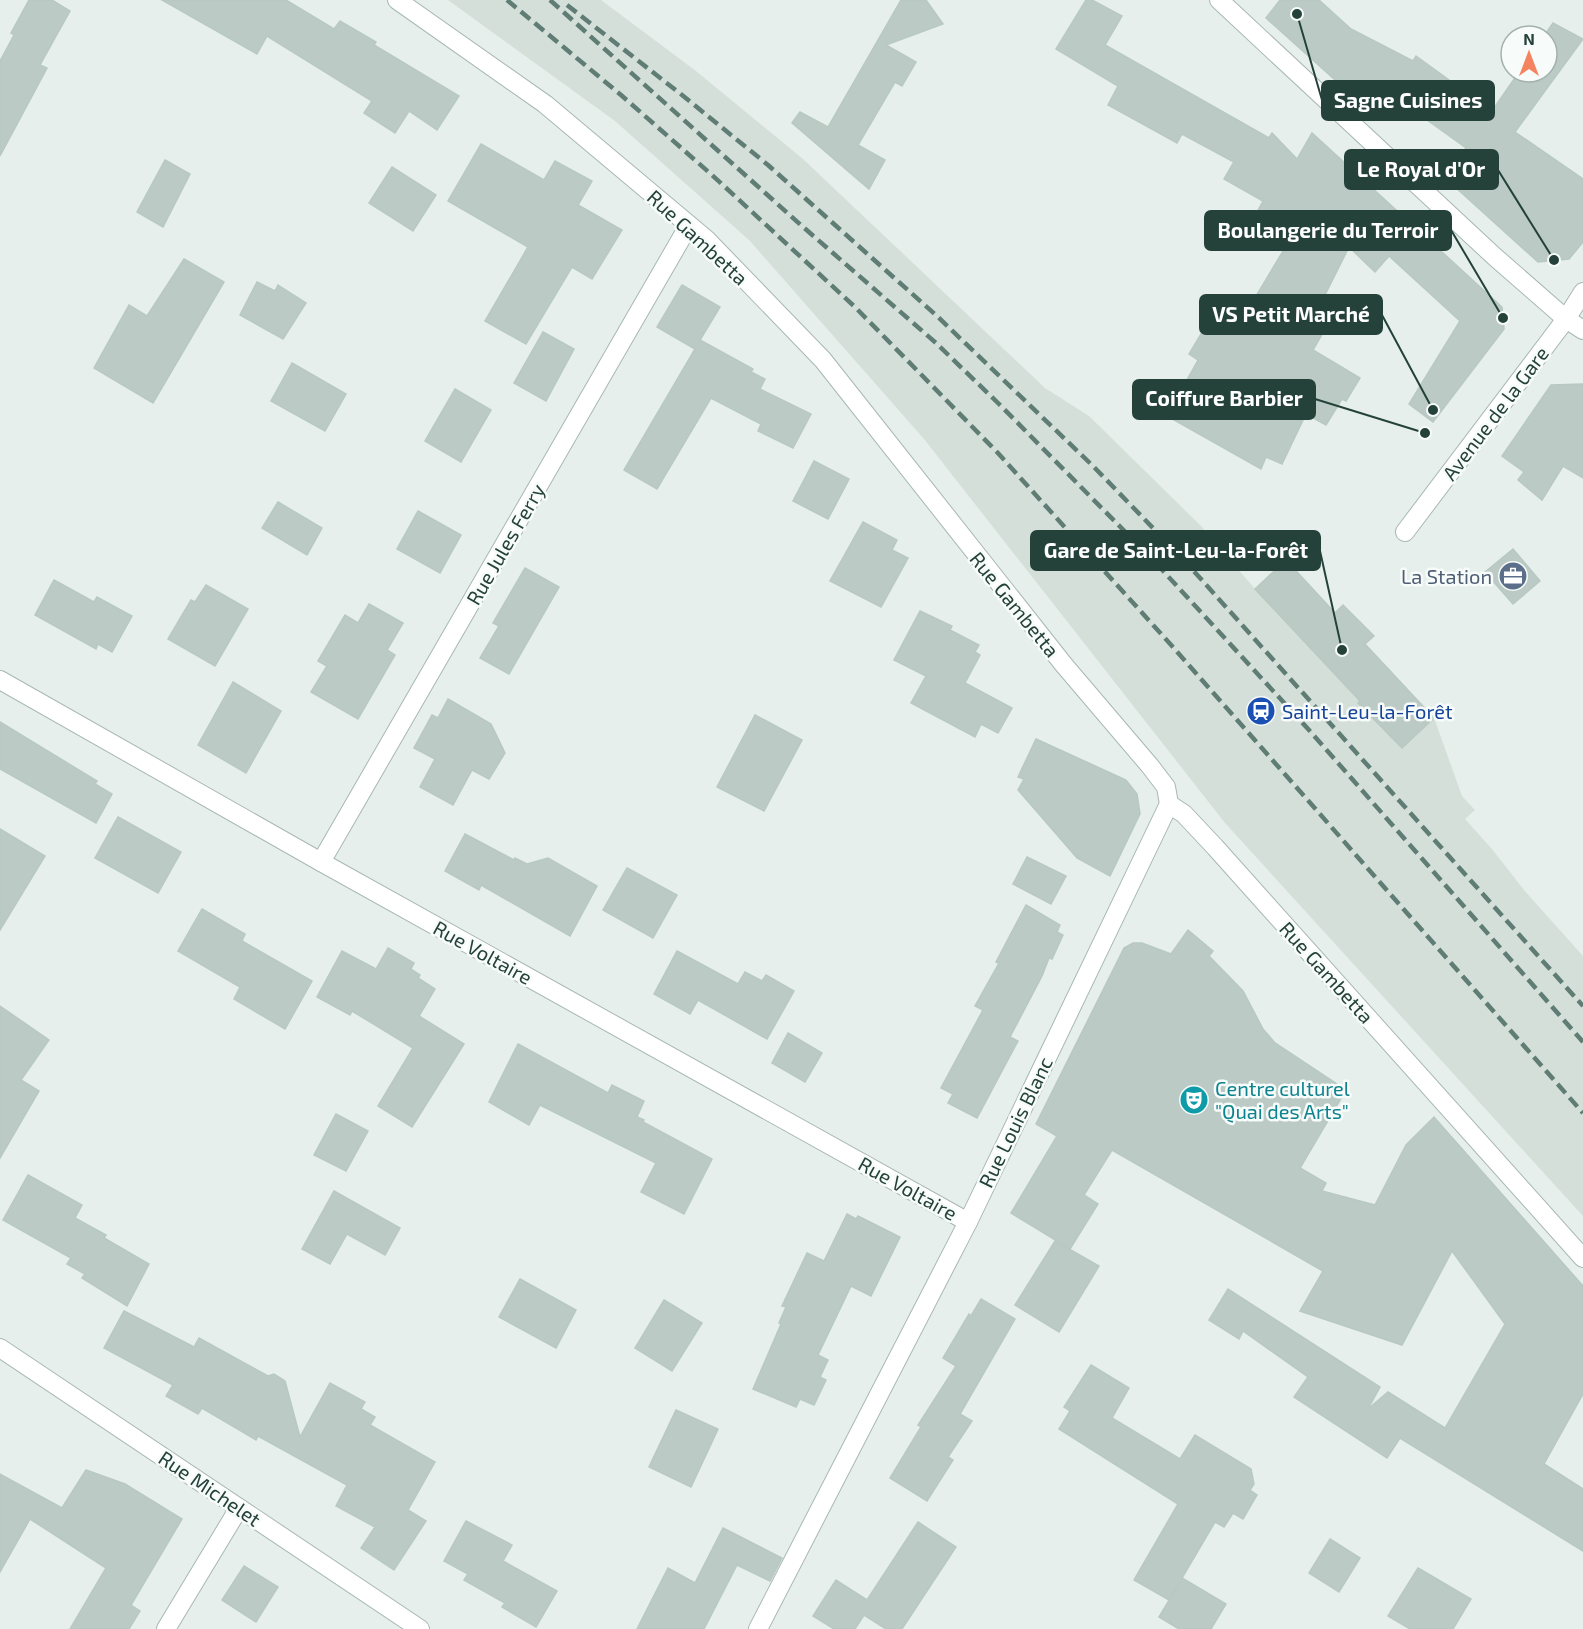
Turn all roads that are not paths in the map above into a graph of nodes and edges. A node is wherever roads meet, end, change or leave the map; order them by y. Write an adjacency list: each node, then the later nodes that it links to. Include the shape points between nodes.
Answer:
1 (397, 0): 3 (street, Rue Gambetta, via 545,104)
2 (1219, 0): 5 (street)
3 (689, 225): 9 (street, Rue Gambetta, via 823,360 1064,665 1150,766 1166,787); 10 (street, Rue Jules Ferry)
4 (1583, 292): 5 (street, Avenue de la Gare)
5 (1566, 319): 6 (street); 7 (street, Avenue de la Gare)
6 (1583, 330)
7 (1405, 532)
8 (0, 680): 10 (street, Rue Voltaire)
9 (1169, 804): 11 (street, Rue Louis Blanc); 12 (street, Rue Gambetta, via 1215,847)
10 (321, 862): 11 (street, Rue Voltaire)
11 (968, 1222): 17 (street, Rue Louis Blanc)
12 (1583, 1258)
13 (0, 1348): 14 (street, Rue Michelet)
14 (239, 1508): 15 (street); 16 (street, Rue Michelet)
15 (165, 1629)
16 (420, 1629)
17 (758, 1629)

